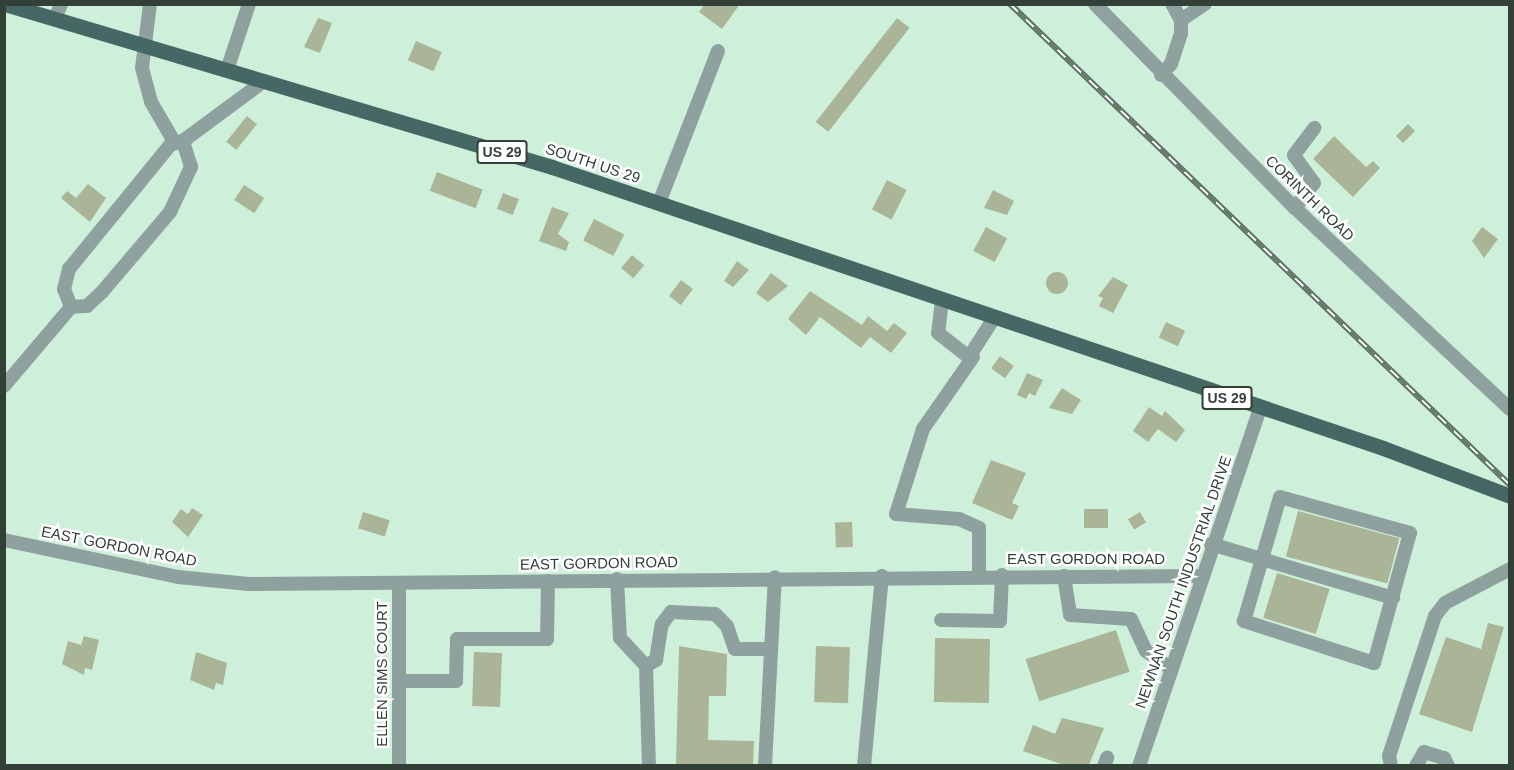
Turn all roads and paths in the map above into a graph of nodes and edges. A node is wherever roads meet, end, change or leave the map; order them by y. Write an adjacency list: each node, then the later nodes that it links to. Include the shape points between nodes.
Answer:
1 (5, 4): 8 (main road, SOUTH US 29 / US 29)
2 (61, 4): 8 (street)
3 (150, 4): 10 (street)
4 (249, 4): 12 (street)
5 (1095, 4): 13 (street, CORINTH ROAD)
6 (1172, 4): 9 (street)
7 (1205, 4): 9 (street)
8 (55, 19): 10 (main road, SOUTH US 29 / US 29)
9 (1181, 20): 13 (street, via 1178,47)
10 (142, 45): 12 (main road, SOUTH US 29 / US 29); 16 (street, via 151,102)
11 (718, 51): 17 (street)
12 (227, 70): 14 (main road, SOUTH US 29 / US 29)
13 (1161, 75): 18 (street, CORINTH ROAD)
14 (264, 81): 16 (street); 17 (main road, SOUTH US 29 / US 29)
15 (1314, 128): 18 (street, via 1293,155 1314,183)
16 (179, 142): 20 (street, via 69,269 64,289); 20 (street, via 191,167 170,212 102,292 87,306)
17 (659, 203): 19 (main road, SOUTH US 29 / US 29)
18 (1295, 208): 25 (street, CORINTH ROAD)
19 (942, 301): 21 (main road, SOUTH US 29 / US 29); 22 (street, via 938,333)
20 (71, 307): 23 (street)
21 (994, 318): 22 (street); 24 (main road, US 29)
22 (973, 357): 31 (street, via 923,429 896,514 959,519 979,528)
23 (4, 386)
24 (1260, 409): 26 (main road, US 29); 28 (street, NEWNAN SOUTH INDUSTRIAL DRIVE)
25 (1509, 409)
26 (1509, 496)
27 (4, 540): 39 (street, EAST GORDON ROAD, via 178,577 249,584)
28 (1211, 544): 29 (street); 35 (street, NEWNAN SOUTH INDUSTRIAL DRIVE)
29 (1260, 560): 40 (street); 40 (street, via 1244,621 1374,663); 40 (street, via 1280,496 1410,533)
30 (1509, 569): 51 (street, via 1445,603 1435,616 1389,756)
31 (979, 575): 32 (street, EAST GORDON ROAD); 33 (street, EAST GORDON ROAD)
32 (1002, 575): 34 (street, EAST GORDON ROAD); 41 (street, via 1000,621)
33 (882, 576): 36 (street, EAST GORDON ROAD); 49 (street)
34 (1064, 576): 35 (street, EAST GORDON ROAD); 44 (street, via 1070,615 1131,620 1146,651)
35 (1199, 576): 44 (street, NEWNAN SOUTH INDUSTRIAL DRIVE)
36 (775, 577): 37 (street, EAST GORDON ROAD); 42 (street)
37 (617, 579): 38 (street, EAST GORDON ROAD); 43 (street, via 620,638)
38 (548, 581): 39 (street, EAST GORDON ROAD); 45 (street, via 548,639 457,639 456,681)
39 (399, 583): 45 (street, ELLEN SIMS COURT)
40 (1393, 598)
41 (941, 620)
42 (768, 649): 43 (street, via 735,649 727,626 715,614 671,612 662,624 656,660); 48 (street)
43 (646, 666): 47 (street)
44 (1170, 668): 50 (street, NEWNAN SOUTH INDUSTRIAL DRIVE)
45 (399, 681): 46 (street, ELLEN SIMS COURT)
46 (399, 765)
47 (649, 765)
48 (765, 765)
49 (864, 765)
50 (1139, 765)
51 (1391, 765)
52 (1416, 765): 53 (street, via 1424,752 1444,758)
53 (1448, 765)

